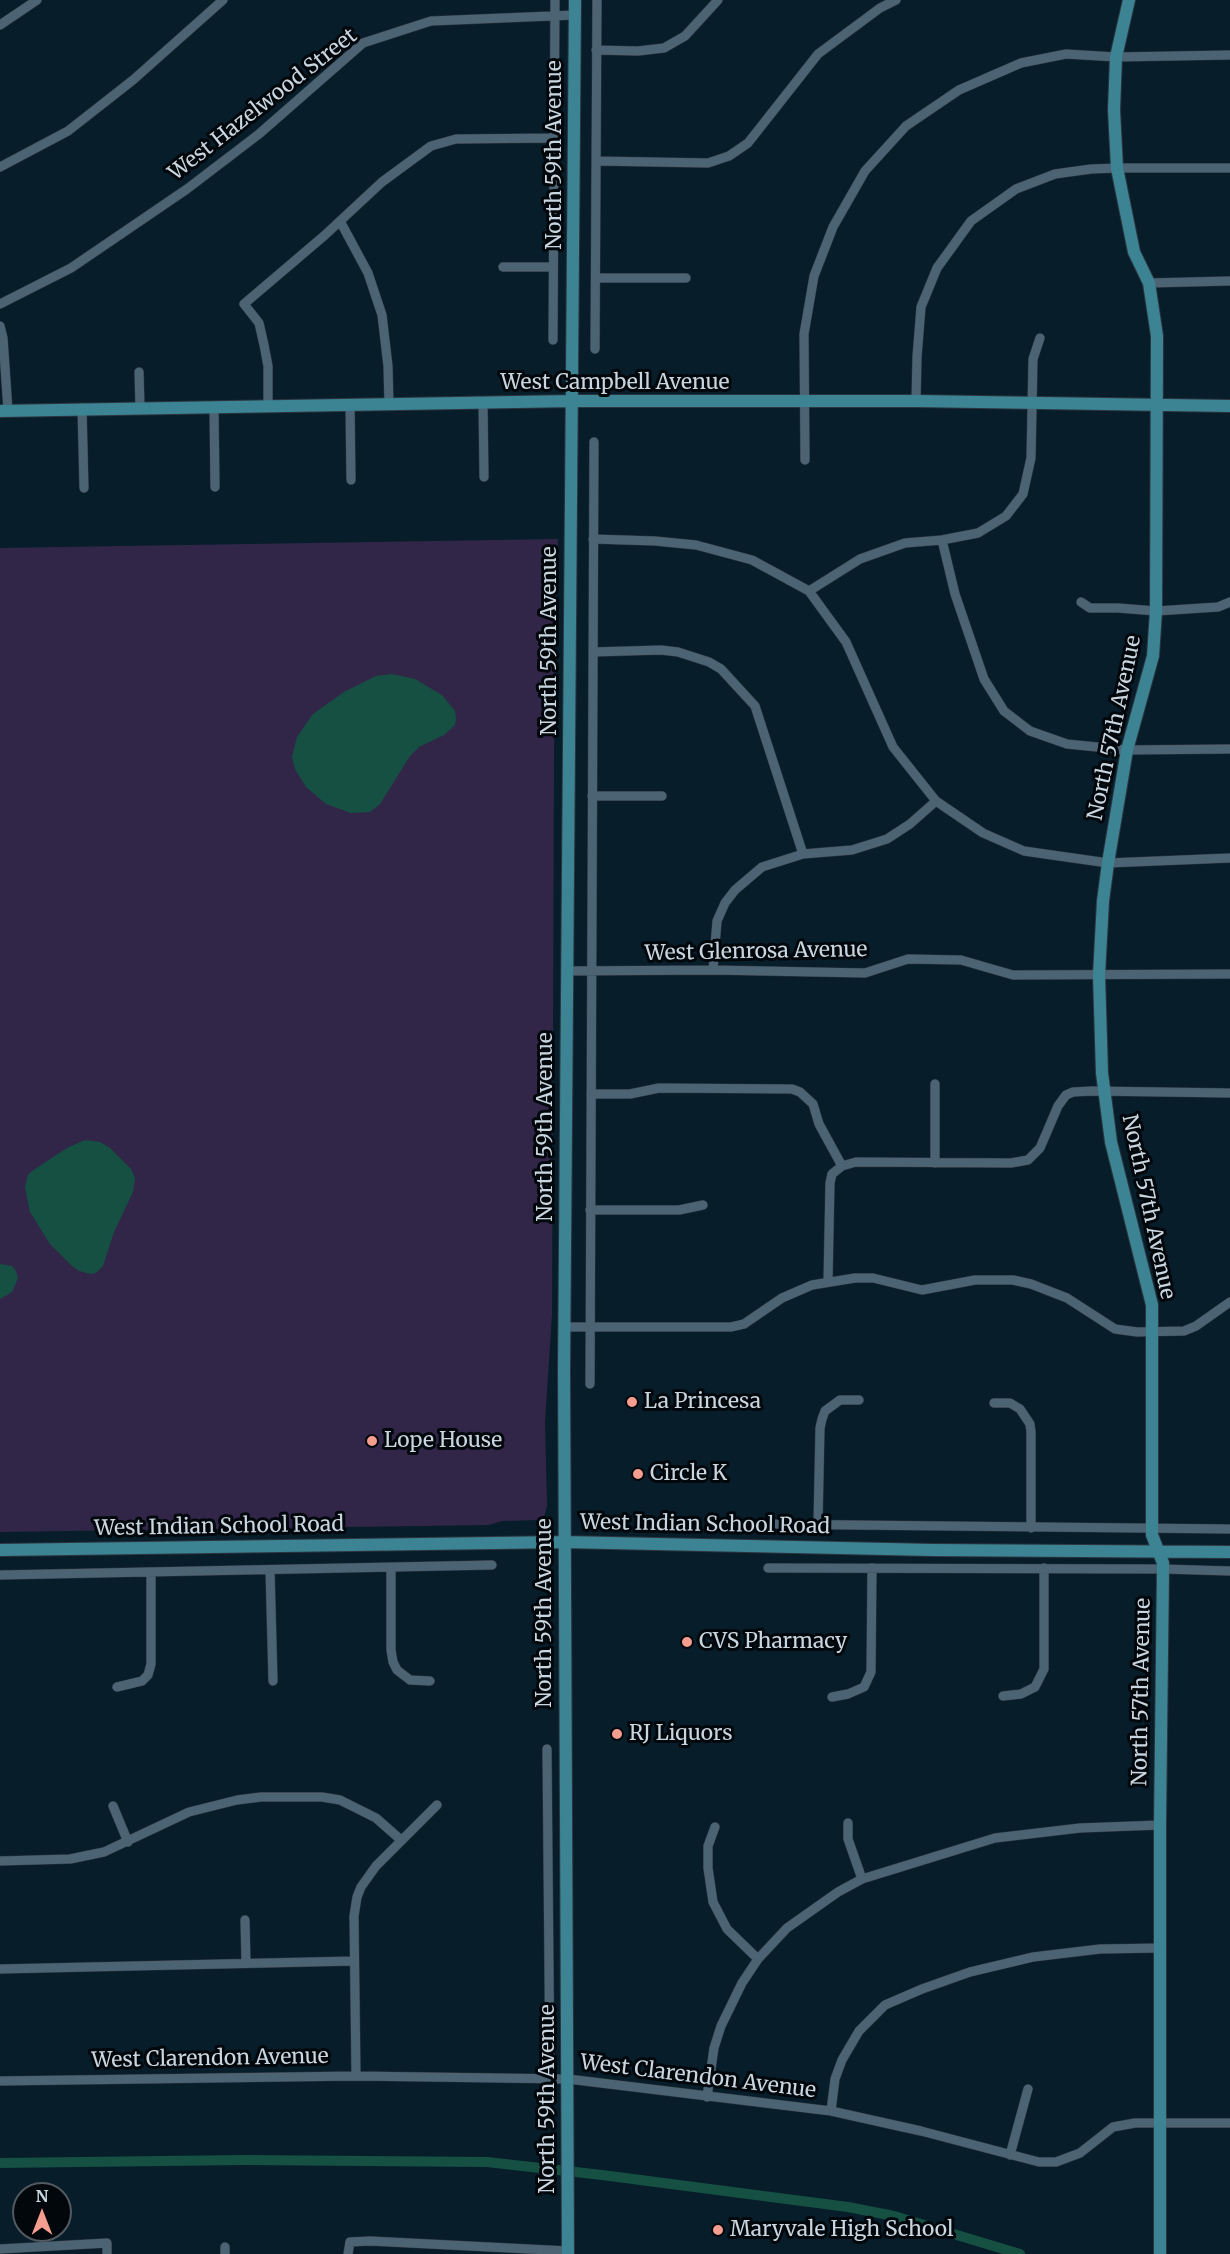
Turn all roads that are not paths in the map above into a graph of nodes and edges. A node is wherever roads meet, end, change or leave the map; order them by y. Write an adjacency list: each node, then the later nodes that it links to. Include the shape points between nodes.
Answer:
1 (37, 0): 11 (street)
2 (223, 0): 17 (street, via 133,80 68,130)
3 (555, 0): 9 (street, North 59th Avenue)
4 (575, 0): 10 (street, North 59th Avenue)
5 (597, 0): 12 (street, North 59th Avenue)
6 (718, 0): 12 (street, via 685,36 664,48)
7 (896, 0): 16 (street, via 818,54 748,142 729,156 708,163)
8 (1129, 0): 14 (street, North 57th Avenue)
9 (555, 15): 10 (street, West Hazelwood Street); 15 (street, North 59th Avenue); 27 (street, West Hazelwood Street, via 431,21 363,44 259,134 187,189 71,268)
10 (575, 15): 33 (street, North 59th Avenue)
11 (0, 25)
12 (597, 50): 16 (street, North 59th Avenue)
13 (1230, 55): 14 (street)
14 (1116, 57): 18 (street, North 57th Avenue); 35 (street, via 1066,54 1021,63 959,90 906,126 865,171 833,227 814,276 804,334)
15 (554, 138): 20 (street, via 456,139 431,146 382,182); 22 (street, North 59th Avenue)
16 (596, 161): 23 (street, North 59th Avenue)
17 (0, 167)
18 (1117, 168): 19 (street); 26 (street, North 57th Avenue, via 1134,252); 34 (street, via 1055,174 1016,189 971,221 937,268 921,308)
19 (1230, 168)
20 (340, 221): 39 (street, via 368,273 382,315); 41 (street, via 244,303 259,323 268,366)
21 (503, 267): 22 (street)
22 (554, 267): 30 (street, North 59th Avenue)
23 (596, 278): 24 (street); 31 (street, North 59th Avenue)
24 (686, 278)
25 (1230, 281): 26 (street)
26 (1149, 283): 40 (street, North 57th Avenue, via 1157,336)
27 (0, 304)
28 (0, 326): 46 (street)
29 (1040, 338): 37 (street, via 1033,359)
30 (553, 340)
31 (596, 349)
32 (139, 372): 43 (street)
33 (572, 401): 35 (street, West Campbell Avenue); 36 (street, West Campbell Avenue); 69 (street, North 59th Avenue)
34 (916, 401): 35 (street, West Campbell Avenue); 37 (street, West Campbell Avenue)
35 (805, 402): 48 (street)
36 (483, 403): 39 (street, West Campbell Avenue); 49 (street)
37 (1034, 403): 40 (street, West Campbell Avenue); 54 (street, via 1031,458 1023,494 1006,516 978,533)
38 (350, 405): 39 (street, West Campbell Avenue); 41 (street, West Campbell Avenue); 50 (street)
39 (389, 405)
40 (1158, 405): 42 (street, West Campbell Avenue); 58 (street, North 57th Avenue)
41 (268, 406): 44 (street, West Campbell Avenue)
42 (1230, 406)
43 (140, 407): 44 (street, West Campbell Avenue); 45 (street, West Campbell Avenue)
44 (214, 407): 51 (street)
45 (82, 408): 46 (street, West Campbell Avenue); 52 (street)
46 (4, 410)
47 (594, 442): 53 (street, North 59th Avenue)
48 (805, 460)
49 (484, 477)
50 (351, 480)
51 (214, 487)
52 (84, 488)
53 (593, 539): 55 (street, via 696,545 752,560); 59 (street, North 59th Avenue)
54 (942, 540): 55 (street, via 905,543 860,559); 61 (street, via 955,594 984,679 1004,711 1030,731 1066,744)
55 (809, 591): 64 (street, via 846,642 893,747)
56 (1081, 602): 58 (street, via 1090,608)
57 (1230, 602): 58 (street, via 1218,607)
58 (1156, 611): 61 (street, North 57th Avenue, via 1153,656)
59 (593, 652): 62 (street, North 59th Avenue); 65 (street, via 678,652 721,669 755,706)
60 (1230, 749): 61 (street)
61 (1127, 750): 67 (street, North 57th Avenue)
62 (592, 796): 63 (street); 70 (street, North 59th Avenue)
63 (662, 796)
64 (936, 801): 65 (street, via 887,839 852,850); 67 (street, via 983,833 1024,851)
65 (803, 854): 68 (street, via 762,867 735,890 717,921)
66 (1230, 858): 67 (street)
67 (1108, 863): 72 (street, North 57th Avenue)
68 (713, 970): 70 (street, West Glenrosa Avenue); 72 (street, West Glenrosa Avenue, via 865,973 908,959 961,960 1013,975)
69 (567, 971): 70 (street, West Glenrosa Avenue); 83 (street, North 59th Avenue)
70 (591, 971): 76 (street, North 59th Avenue)
71 (1230, 974): 72 (street, West Glenrosa Avenue)
72 (1099, 975): 74 (street, North 57th Avenue)
73 (935, 1084): 77 (street)
74 (1104, 1091): 75 (street); 77 (street, via 1084,1090 1066,1095 1040,1148 1028,1160); 85 (street, North 57th Avenue, via 1111,1142 1150,1295)
75 (1230, 1093)
76 (591, 1094): 78 (street, via 630,1094 659,1088 792,1089 813,1104 819,1124); 80 (street, North 59th Avenue)
77 (935, 1163): 78 (street, via 856,1162)
78 (842, 1166): 81 (street, via 832,1174 830,1183)
79 (704, 1204): 80 (street, via 679,1210)
80 (590, 1210): 84 (street, North 59th Avenue)
81 (828, 1281): 84 (street, via 782,1298 732,1328); 85 (street, via 873,1278 922,1290 975,1280 1013,1280 1067,1298 1115,1329)
82 (1230, 1302): 85 (street, via 1184,1331)
83 (564, 1327): 84 (street); 94 (street, North 59th Avenue)
84 (590, 1327): 86 (street, North 59th Avenue)
85 (1152, 1332): 92 (street, North 57th Avenue)
86 (590, 1384)
87 (859, 1400): 90 (street, via 840,1400 825,1411 822,1419)
88 (994, 1403): 91 (street, via 1010,1403 1020,1409 1030,1424)
89 (758, 1524): 90 (street, West Indian School Road)
90 (819, 1524): 91 (street, West Indian School Road)
91 (1031, 1528): 92 (street, West Indian School Road)
92 (1152, 1528): 93 (street, West Indian School Road); 96 (street, North 57th Avenue)
93 (1230, 1529)
94 (564, 1542): 95 (street, West Indian School Road); 96 (street, West Indian School Road); 131 (street, North 59th Avenue)
95 (0, 1550)
96 (1157, 1552): 97 (street, West Indian School Road); 103 (street, North 57th Avenue)
97 (1230, 1552)
98 (492, 1565): 99 (street, West Indian School Road)
99 (391, 1568): 104 (street, West Indian School Road); 109 (street, via 393,1662 410,1680)
100 (768, 1568): 101 (street, West Indian School Road)
101 (872, 1568): 102 (street, West Indian School Road); 112 (street, via 871,1672 864,1687)
102 (1044, 1568): 103 (street, West Indian School Road); 111 (street, via 1044,1669 1035,1687)
103 (1163, 1569): 105 (street, West Indian School Road); 117 (street, North 57th Avenue)
104 (270, 1570): 106 (street, West Indian School Road); 108 (street)
105 (1230, 1571)
106 (151, 1572): 107 (street, West Indian School Road); 110 (street, via 152,1664 142,1681)
107 (0, 1575)
108 (273, 1681)
109 (430, 1681)
110 (117, 1687)
111 (1003, 1696)
112 (832, 1697)
113 (547, 1749): 130 (street, North 59th Avenue)
114 (437, 1805): 119 (street)
115 (113, 1806): 120 (street)
116 (848, 1823): 122 (street, via 848,1839)
117 (1160, 1825): 122 (street, via 1080,1828 995,1838); 124 (street, North 57th Avenue)
118 (715, 1827): 125 (street, via 708,1846 713,1902 728,1929)
119 (401, 1840): 120 (street, via 376,1818 340,1800 288,1797 237,1800 189,1812); 126 (street, via 372,1871 357,1897)
120 (128, 1842): 121 (street, via 70,1859)
121 (0, 1861)
122 (862, 1879): 125 (street, via 787,1928)
123 (244, 1920): 127 (street)
124 (1161, 1948): 135 (street, via 1100,1949 1033,1957 970,1972 885,2005 859,2031 842,2060); 136 (street, North 57th Avenue)
125 (758, 1959): 134 (street, via 721,2026)
126 (354, 1961): 127 (street); 129 (street)
127 (246, 1963): 128 (street)
128 (0, 1969)
129 (356, 2076): 130 (street, West Clarendon Avenue); 132 (street, West Clarendon Avenue)
130 (550, 2079): 131 (street, West Clarendon Avenue)
131 (568, 2079): 134 (street, West Clarendon Avenue); 140 (street, North 59th Avenue)
132 (0, 2081)
133 (1028, 2089): 138 (street)
134 (707, 2097): 135 (street, West Clarendon Avenue)
135 (831, 2111): 138 (street, West Clarendon Avenue)
136 (1160, 2123): 137 (street, West Clarendon Avenue); 138 (street, West Clarendon Avenue, via 1113,2127 1080,2153 1056,2162); 141 (street, North 57th Avenue)
137 (1230, 2124)
138 (1010, 2155)
139 (0, 2249): 142 (street, via 106,2243)
140 (568, 2252): 143 (street, via 370,2241 350,2242)
141 (1160, 2253)
142 (107, 2254)
143 (348, 2254)

